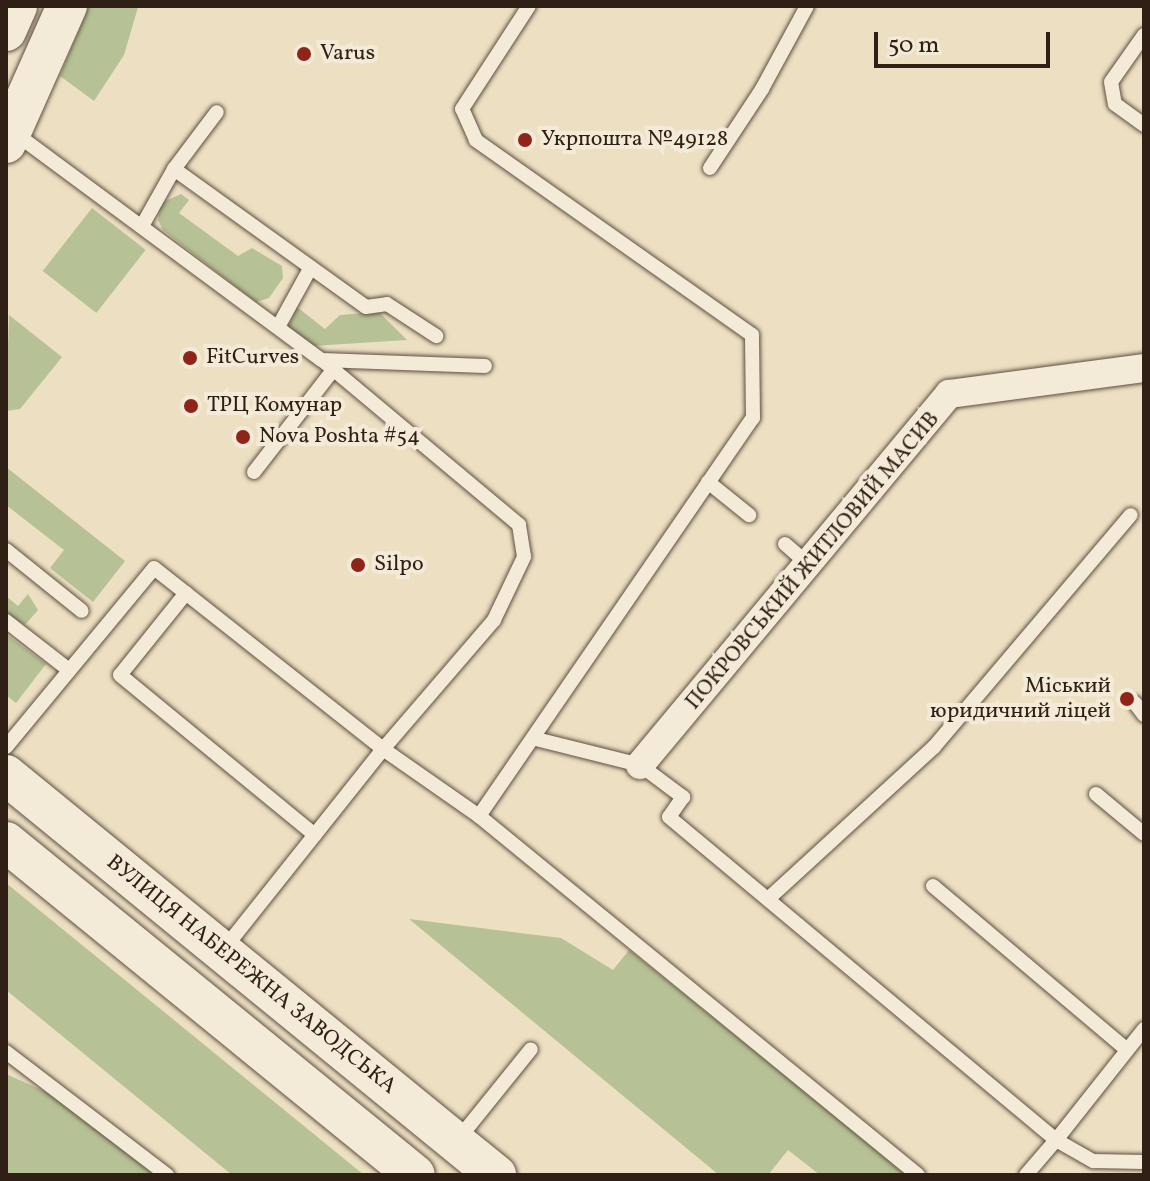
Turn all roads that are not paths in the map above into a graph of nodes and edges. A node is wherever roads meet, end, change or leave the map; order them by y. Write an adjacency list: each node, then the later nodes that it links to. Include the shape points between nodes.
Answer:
1 (17, 6): 5 (main road)
2 (67, 6): 9 (main road)
3 (529, 6): 20 (lane, via 462,109 476,140 752,335 753,418)
4 (807, 6): 10 (lane, via 762,89)
5 (6, 31)
6 (1144, 35): 8 (lane, via 1111,82 1115,104)
7 (217, 112): 11 (lane)
8 (1144, 125)
9 (9, 137): 12 (lane)
10 (710, 168)
11 (174, 169): 12 (lane); 13 (lane)
12 (142, 226): 14 (lane)
13 (311, 267): 14 (lane); 15 (lane, via 366,307 387,304)
14 (278, 327): 16 (lane)
15 (436, 336)
16 (327, 365): 17 (lane); 19 (lane); 32 (lane, via 519,525 524,557 494,620)
17 (485, 366)
18 (1144, 368): 25 (street, ПОКРОВСЬКИЙ ЖИТЛОВИЙ МАСИВ, via 949,394)
19 (254, 472)
20 (708, 482): 21 (lane); 30 (lane, via 564,688)
21 (749, 515)
22 (1131, 515): 41 (lane, via 934,747)
23 (785, 544): 25 (lane)
24 (6, 550): 27 (lane)
25 (810, 566): 33 (street, ПОКРОВСЬКИЙ ЖИТЛОВИЙ МАСИВ)
26 (186, 593): 29 (lane, via 154,568); 32 (lane); 38 (lane, via 120,675)
27 (82, 611)
28 (6, 621): 29 (lane)
29 (69, 670): 31 (lane)
30 (536, 739): 33 (lane); 36 (lane)
31 (6, 747)
32 (383, 749): 36 (lane); 38 (lane)
33 (640, 765): 41 (lane, via 683,797 669,817)
34 (6, 775): 42 (main road, ВУЛИЦЯ НАБЕРЕЖНА ЗАВОДСЬКА)
35 (1096, 794): 37 (lane)
36 (479, 816): 53 (lane)
37 (1144, 834)
38 (315, 835): 42 (lane)
39 (6, 842): 51 (main road)
40 (933, 886): 45 (lane)
41 (768, 899): 47 (lane)
42 (222, 952): 48 (main road, ВУЛИЦЯ НАБЕРЕЖНА ЗАВОДСЬКА)
43 (1144, 1029): 45 (lane)
44 (531, 1049): 48 (lane)
45 (1127, 1050): 47 (lane)
46 (6, 1052): 50 (lane)
47 (1056, 1140): 49 (lane, via 1093,1161); 54 (lane)
48 (456, 1142): 52 (main road, ВУЛИЦЯ НАБЕРЕЖНА ЗАВОДСЬКА)
49 (1144, 1162)
50 (167, 1175)
51 (415, 1175)
52 (496, 1175)
53 (918, 1175)
54 (1026, 1175)

